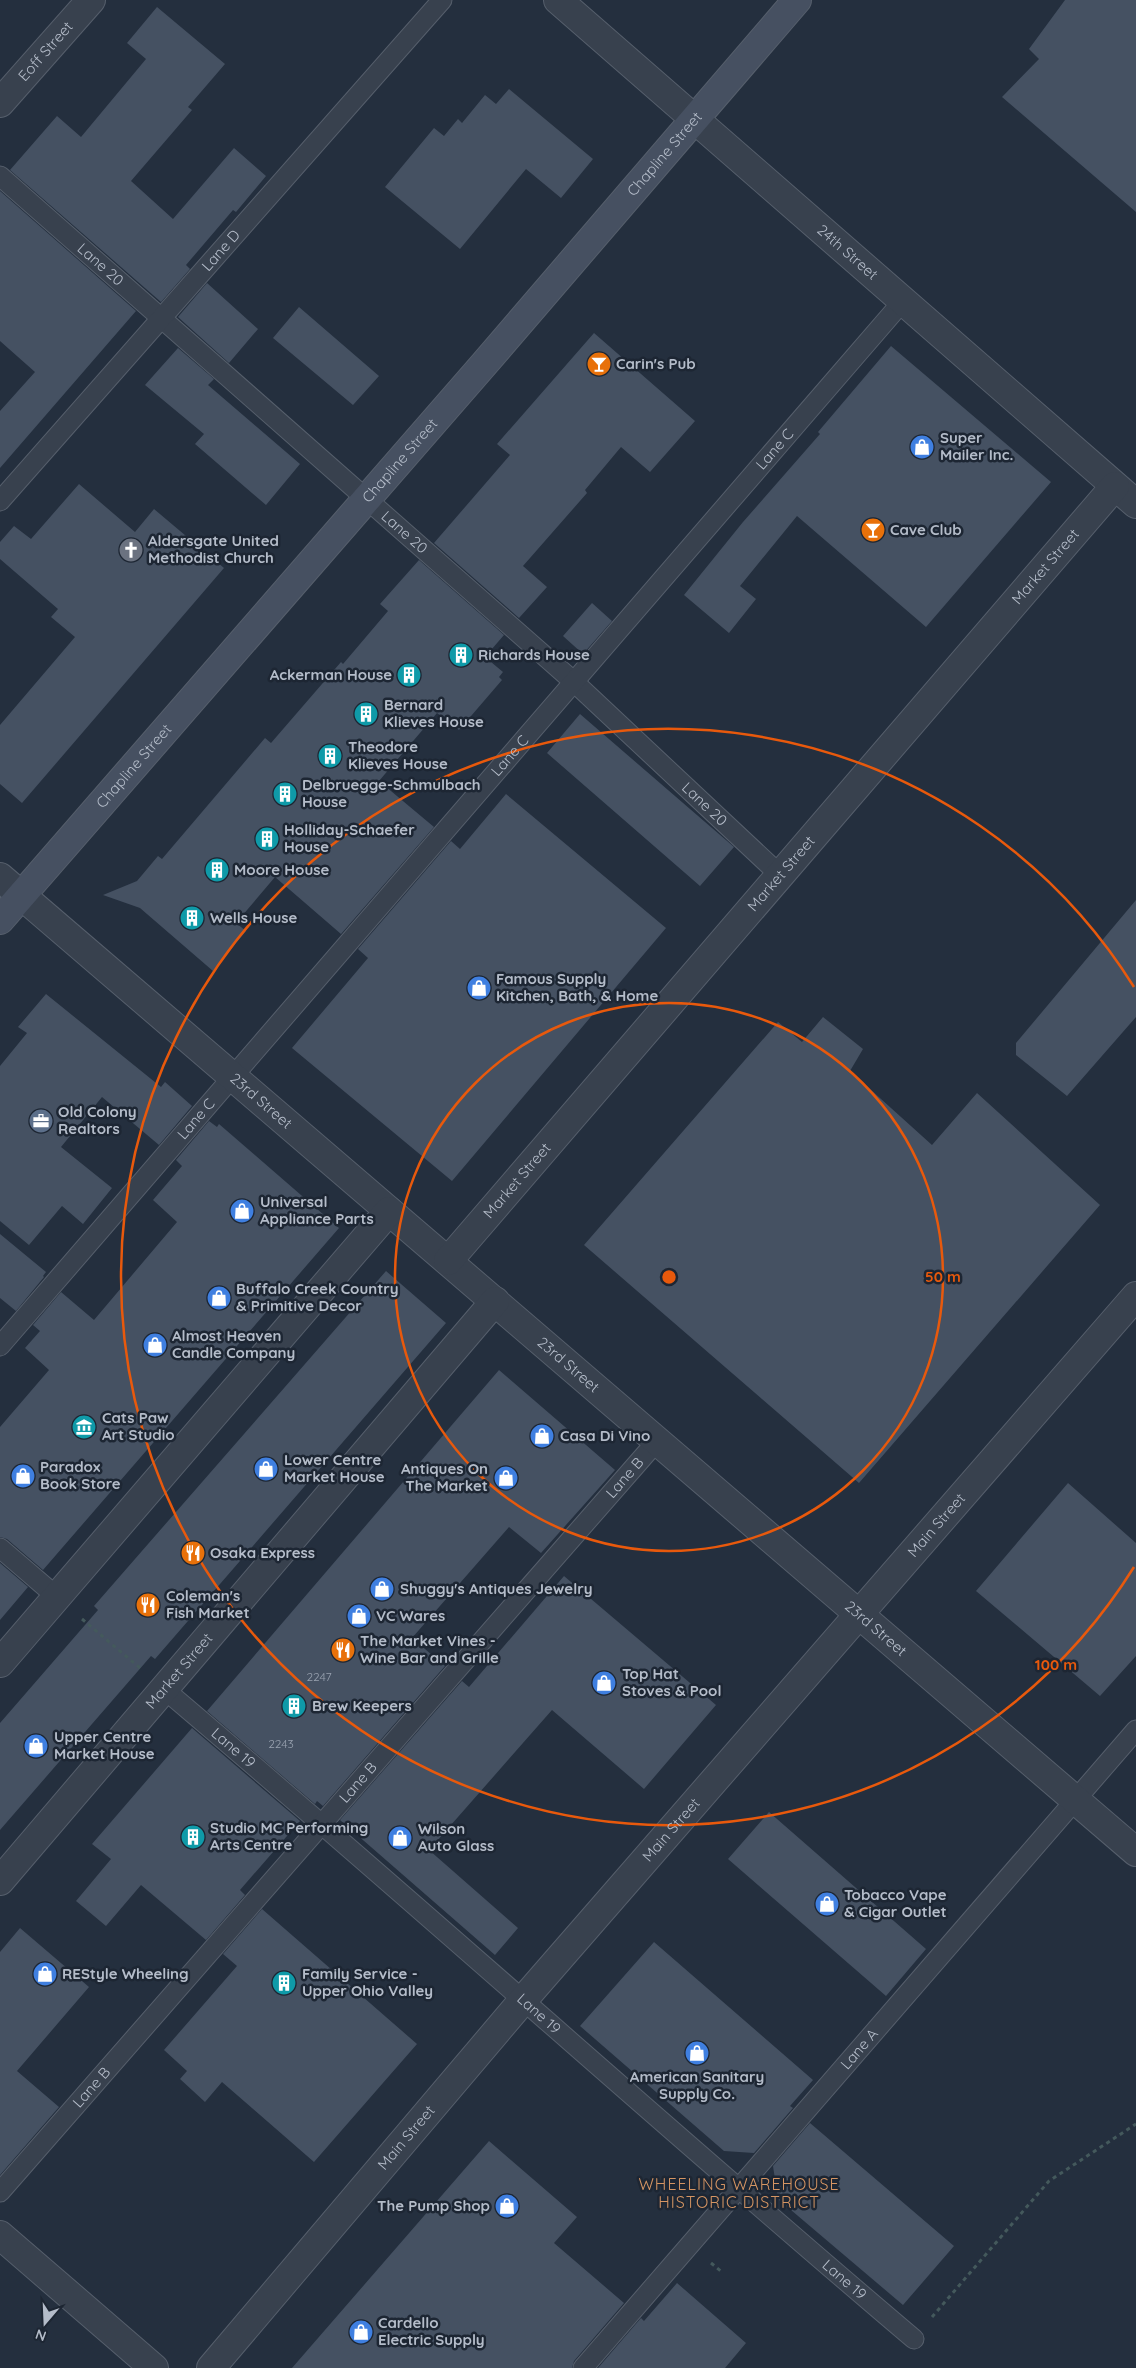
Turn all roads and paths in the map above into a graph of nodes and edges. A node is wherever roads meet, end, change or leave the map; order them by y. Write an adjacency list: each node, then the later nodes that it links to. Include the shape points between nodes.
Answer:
1 (91, 0): 5 (street, Eoff Street)
2 (442, 0): 9 (lane, Lane D)
3 (558, 0): 6 (street, 24th Street)
4 (797, 0): 6 (main road, Chapline Street)
5 (0, 103)
6 (696, 120): 8 (street, 24th Street); 11 (main road, Chapline Street)
7 (0, 176): 9 (lane, Lane 20)
8 (903, 301): 10 (street, 24th Street); 14 (lane, Lane C)
9 (161, 319): 11 (lane, Lane 20); 12 (lane, Lane D)
10 (1115, 486): 13 (street, 24th Street); 15 (street, Market Street)
11 (366, 500): 14 (lane, Lane 20); 17 (main road, Chapline Street)
12 (0, 501)
13 (1136, 504)
14 (573, 681): 15 (lane, Lane 20); 19 (lane, Lane C)
15 (780, 874): 21 (street, Market Street)
16 (0, 877): 17 (street, 23rd Street)
17 (21, 895): 18 (main road, Chapline Street); 19 (street, 23rd Street)
18 (0, 920)
19 (234, 1077): 20 (street, 23rd Street); 24 (lane, Lane C)
20 (389, 1211): 21 (street, 23rd Street); 27 (street)
21 (448, 1262): 23 (street, 23rd Street)
22 (1136, 1296): 28 (street, Main Street)
23 (495, 1302): 25 (street, 23rd Street); 30 (street, Market Street)
24 (0, 1346)
25 (657, 1441): 28 (street, 23rd Street); 33 (lane, Lane B)
26 (0, 1548): 27 (lane)
27 (57, 1597): 29 (street); 30 (path)
28 (859, 1614): 32 (street, 23rd Street); 36 (street, Main Street)
29 (0, 1663)
30 (164, 1689): 33 (lane, Lane 19); 35 (street, Market Street)
31 (1136, 1730): 32 (lane, Lane A)
32 (1076, 1800): 34 (street, 23rd Street); 38 (lane, Lane A)
33 (322, 1824): 36 (lane, Lane 19); 39 (lane, Lane B)
34 (1136, 1852)
35 (0, 1880)
36 (524, 1999): 38 (lane, Lane 19); 43 (street, Main Street)
37 (1136, 2124): 41 (path, via 1049,2181)
38 (738, 2190): 41 (lane, Lane 19); 44 (lane, Lane A)
39 (0, 2192)
40 (0, 2235): 42 (street)
41 (914, 2338)
42 (154, 2368)
43 (211, 2368)
44 (583, 2368)

